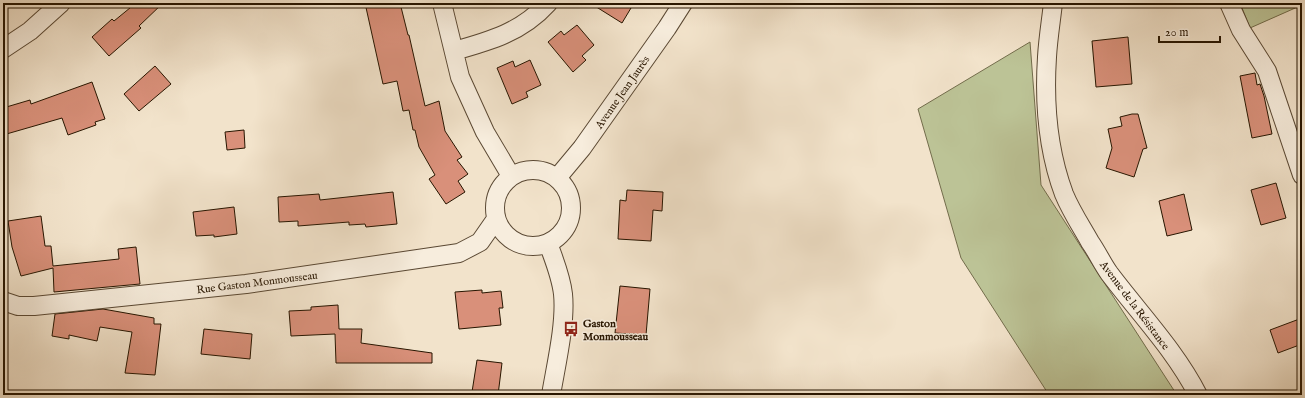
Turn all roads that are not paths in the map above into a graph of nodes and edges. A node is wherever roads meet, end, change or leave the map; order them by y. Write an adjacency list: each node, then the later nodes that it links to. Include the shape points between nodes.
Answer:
1 (61, 3): 7 (street, via 30,31)
2 (442, 3): 8 (street)
3 (548, 3): 8 (street, via 517,29)
4 (683, 3): 11 (street, Avenue Jean Jaurès, via 582,148)
5 (1053, 3): 16 (street, Avenue de la Résistance, via 1047,57 1048,132 1054,162 1065,195 1108,272 1160,338)
6 (1229, 3): 9 (street, via 1241,30 1267,71)
7 (3, 48)
8 (454, 51): 10 (street, via 460,77 485,132)
9 (1302, 174)
10 (511, 176): 11 (street, via 522,171 534,170 546,172); 12 (street, via 497,195 494,207)
11 (557, 178): 13 (street, via 570,196 572,208 565,229 558,238)
12 (496, 219): 13 (street, via 511,240 522,245); 14 (street, Rue Gaston Monmousseau, via 480,242 459,252 246,284 34,306 18,306)
13 (548, 243): 15 (street, via 563,293)
14 (3, 301)
15 (551, 395)
16 (1198, 395)

